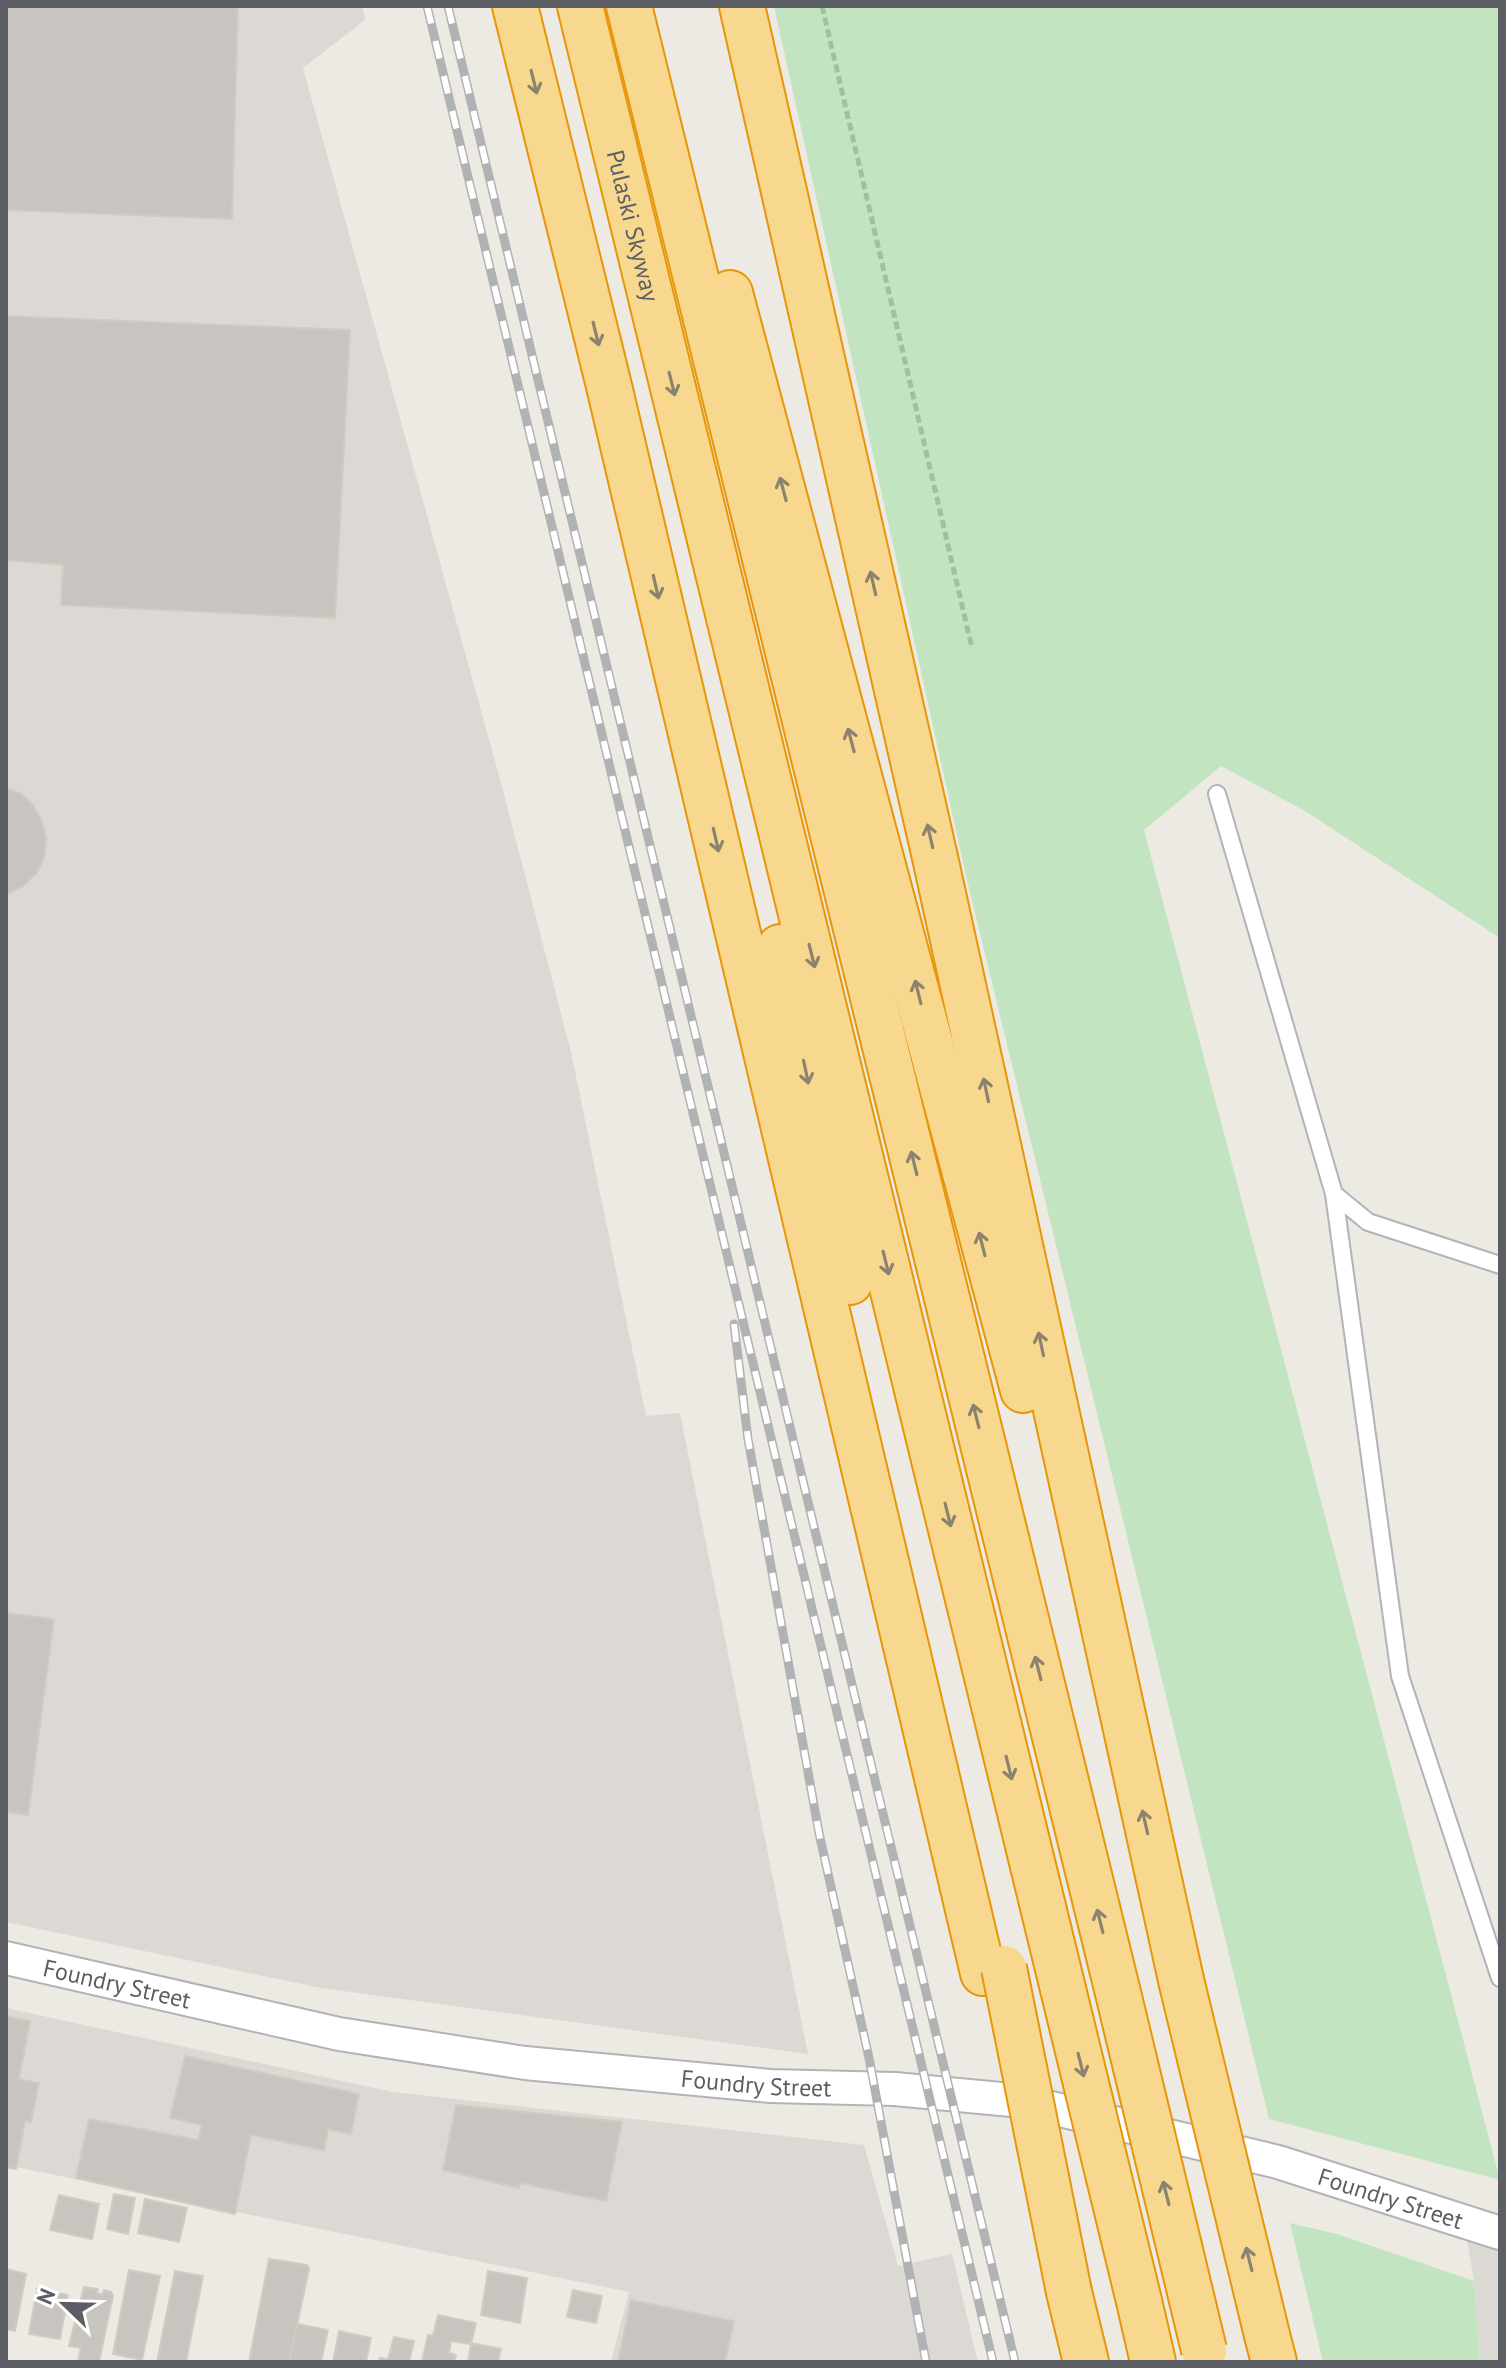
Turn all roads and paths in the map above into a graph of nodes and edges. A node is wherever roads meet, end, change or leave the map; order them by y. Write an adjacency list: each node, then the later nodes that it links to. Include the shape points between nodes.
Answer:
1 (515, 6): 15 (highway, one-way to 15)
2 (580, 6): 8 (highway, Pulaski Skyway, one-way to 8)
3 (629, 6): 7 (highway)
4 (648, 6): 7 (highway)
5 (742, 6): 13 (highway, one-way to 5, via 933,847)
6 (822, 6): 9 (path)
7 (697, 225): 13 (highway, one-way to 7, via 995,1292 891,888); 19 (highway, one-way to 7, bridge)
8 (687, 445): 15 (highway, one-way to 15, via 761,854); 21 (highway, one-way to 21, bridge)
9 (972, 648)
10 (1217, 794): 11 (lane)
11 (1334, 1194): 12 (lane, via 1368,1222); 16 (lane, via 1400,1676)
12 (1500, 1265)
13 (1128, 1749): 18 (highway, one-way to 13, bridge)
14 (6, 1958): 17 (street, Foundry Street, via 339,2034 525,2063 770,2086 895,2089 1022,2101 1278,2162)
15 (993, 1971): 20 (highway, bridge)
16 (1500, 1978)
17 (1500, 2233)
18 (1273, 2353)
19 (1206, 2356)
20 (1086, 2362)
21 (1153, 2362)

